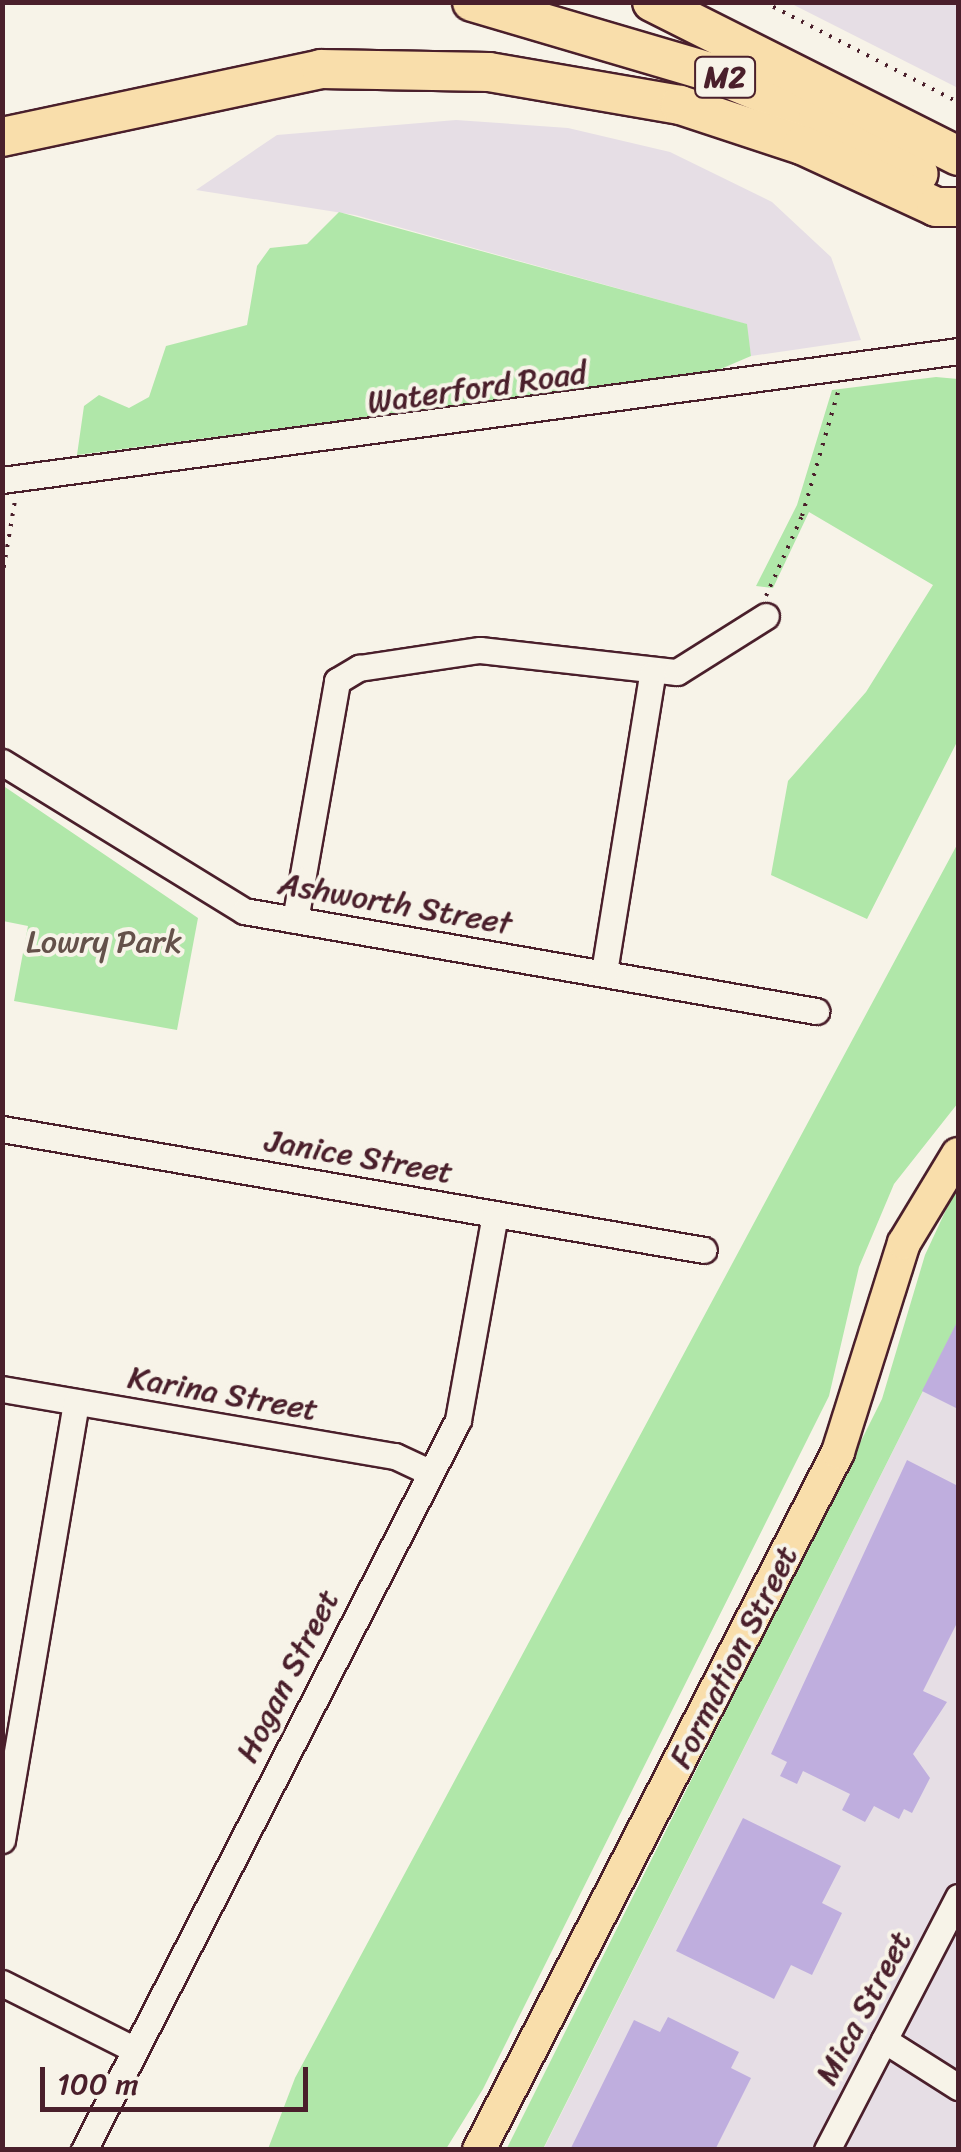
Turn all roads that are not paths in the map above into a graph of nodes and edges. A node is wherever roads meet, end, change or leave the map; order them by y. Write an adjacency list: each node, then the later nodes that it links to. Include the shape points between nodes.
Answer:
1 (472, 2): 5 (highway, M2, via 610,36 772,96)
2 (652, 2): 4 (highway, M2)
3 (2, 137): 5 (highway, via 321,70 489,72 680,106 802,145 936,207)
4 (958, 156)
5 (958, 204)
6 (950, 353): 7 (street, Waterford Road)
7 (10, 480)
8 (766, 616): 9 (street, via 705,661)
9 (652, 674): 11 (street, via 480,650 359,668 336,681); 12 (street)
10 (2, 762): 11 (street, Ashworth Street, via 29,770 216,898)
11 (295, 920): 12 (street, Ashworth Street)
12 (604, 972): 13 (street, Ashworth Street)
13 (816, 1011)
14 (2, 1129): 16 (street, Janice Street)
15 (958, 1154): 28 (main road, Formation Street, via 904,1243 838,1452)
16 (495, 1214): 17 (street, Janice Street); 20 (street, Hogan Street, via 458,1420)
17 (704, 1250)
18 (2, 1389): 19 (street, Karina Street)
19 (76, 1402): 20 (street, Karina Street, via 395,1456); 21 (street)
20 (429, 1472): 25 (street, Hogan Street)
21 (2, 1840)
22 (958, 1897): 24 (street, Mica Street)
23 (2, 1983): 25 (street)
24 (884, 2040): 26 (street); 29 (street, Mica Street)
25 (134, 2049): 27 (street, Hogan Street)
26 (958, 2087)
27 (84, 2150)
28 (479, 2150)
29 (827, 2150)

